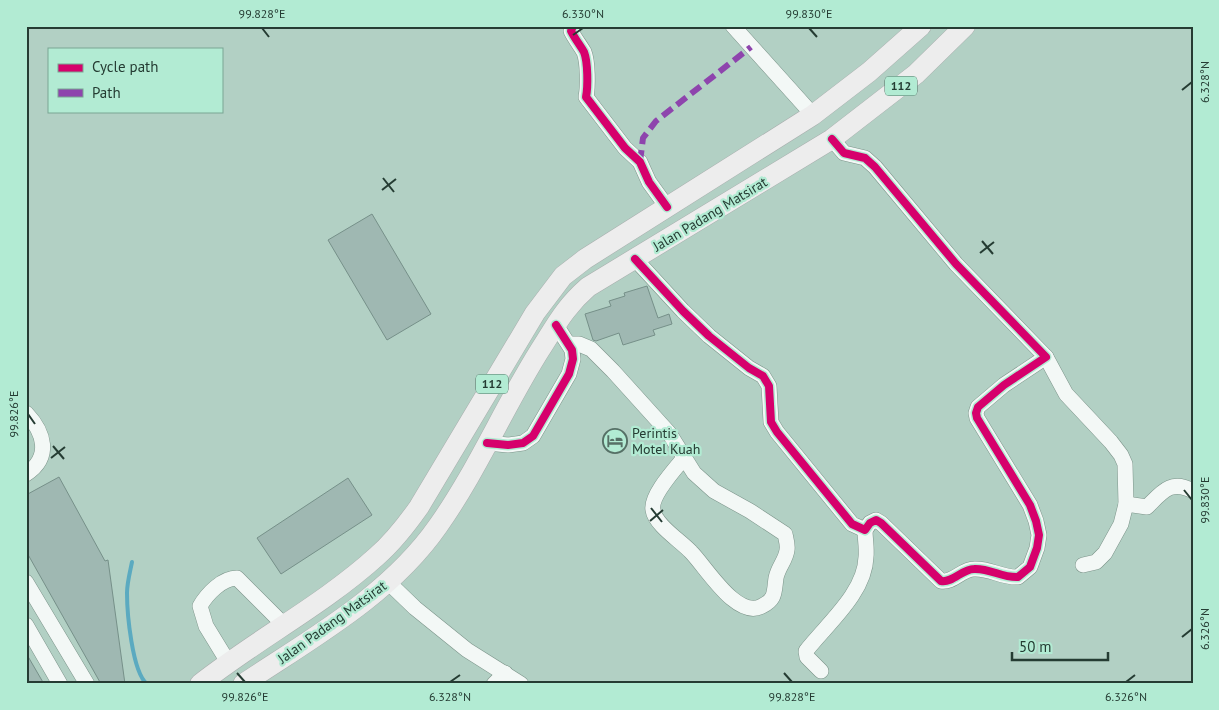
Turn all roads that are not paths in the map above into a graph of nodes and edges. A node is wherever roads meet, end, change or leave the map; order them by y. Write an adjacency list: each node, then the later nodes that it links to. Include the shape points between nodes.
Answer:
1 (572, 26): 7 (street, via 571,31 586,59 586,97 625,148 640,162 649,182)
2 (733, 26): 5 (street)
3 (965, 26): 6 (main road, Jalan Padang Matsirat / 112, via 916,74)
4 (918, 27): 5 (main road, Jalan Padang Matsirat / 112, via 869,72)
5 (813, 114): 6 (main road); 7 (main road, Jalan Padang Matsirat / 112)
6 (832, 139): 8 (main road, Jalan Padang Matsirat / 112); 11 (street, via 844,153 865,158 875,167 956,264)
7 (667, 206): 23 (main road, Jalan Padang Matsirat / 112, via 563,276 535,312 407,523 378,556 348,581)
8 (636, 259): 9 (main road, Jalan Padang Matsirat / 112, via 588,287 564,311); 18 (street, via 709,336 763,376 769,386 771,422 777,432 852,524)
9 (556, 325): 10 (street); 13 (main road, Jalan Padang Matsirat / 112)
10 (569, 344): 13 (street, via 574,359 569,374 533,436 523,443); 14 (street, via 591,349 662,425)
11 (1046, 357): 17 (street, via 1066,394 1121,456 1125,464); 18 (street, via 1004,385 978,407 976,413 1030,505 1036,521 1039,535 1030,567 1018,577 1007,578 984,569 972,569 944,582 881,522 876,520)
12 (26, 412): 15 (street, via 41,432 42,445 41,458)
13 (487, 444): 21 (main road, Jalan Padang Matsirat / 112, via 440,525 422,549)
14 (684, 458): 14 (street, via 652,502 652,511 725,592 741,606 760,608 775,593 778,570 788,548 785,534 714,490 694,473)
15 (26, 474)
16 (1193, 491): 17 (street, via 1184,486 1171,486 1148,507)
17 (1126, 504): 19 (street, via 1105,553 1096,562)
18 (864, 530): 25 (street, via 866,558 858,587 806,651 806,657)
19 (1083, 565)
20 (26, 582): 28 (street)
21 (388, 582): 26 (street); 30 (main road, Jalan Padang Matsirat / 112, via 333,625)
22 (26, 625): 27 (street)
23 (284, 625): 24 (main road, Jalan Padang Matsirat / 112); 24 (street, via 237,578 223,582 205,597 200,606 206,626)
24 (228, 662): 29 (main road, Jalan Padang Matsirat / 112)
25 (821, 671)
26 (500, 678): 31 (street)
27 (60, 684)
28 (87, 684)
29 (200, 684)
30 (243, 684)
31 (521, 684)

